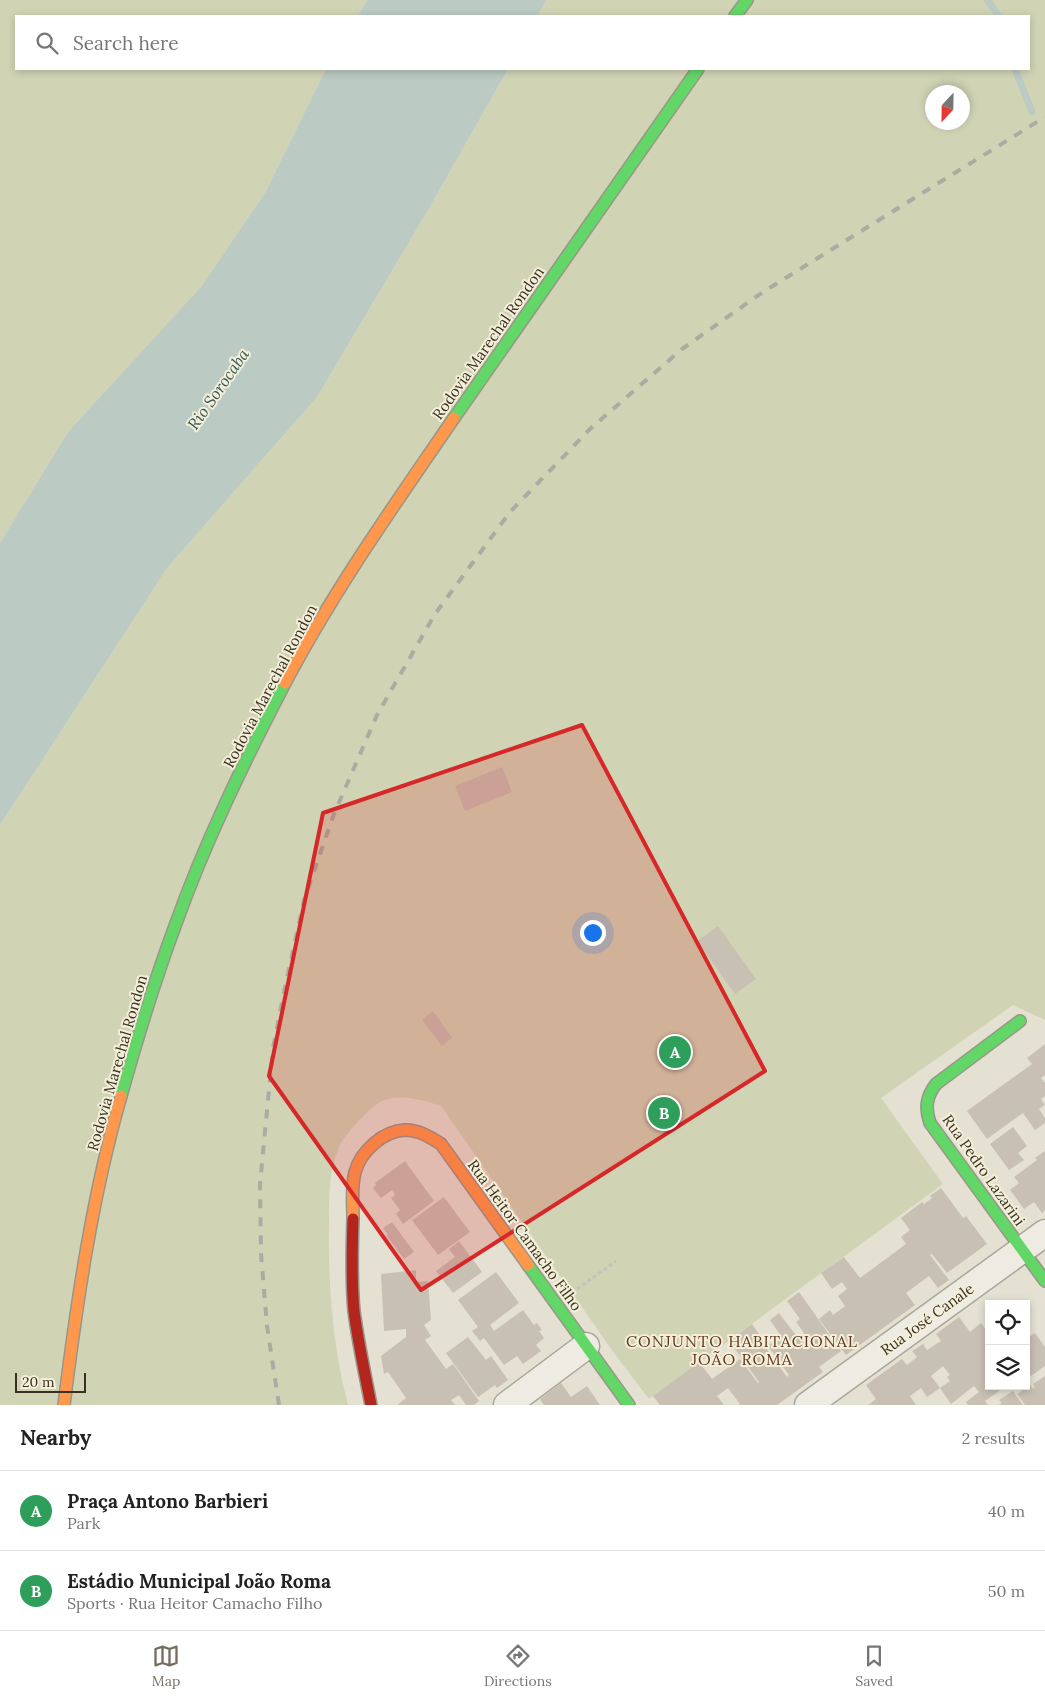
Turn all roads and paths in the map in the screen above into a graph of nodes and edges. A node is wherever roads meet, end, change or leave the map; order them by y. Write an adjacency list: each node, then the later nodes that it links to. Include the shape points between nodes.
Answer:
1 (746, 0): 2 (main road)
2 (736, 15)
3 (697, 70): 11 (main road, Rodovia Marechal Rondon, via 376,532 300,656 262,726 196,871 142,1021 101,1174 74,1324)
4 (1020, 1021): 6 (main road, Rua Pedro Lazarini, via 936,1084 926,1100 926,1112 930,1123)
5 (1045, 1233): 6 (street, Rua José Canale)
6 (1022, 1250): 8 (main road, Rua Pedro Lazarini); 15 (street, Rua José Canale)
7 (616, 1261): 9 (path)
8 (1045, 1281)
9 (556, 1304): 10 (main road, Rua Heitor Camacho Filho); 12 (main road, Rua Heitor Camacho Filho, via 441,1144 425,1134 406,1130 388,1134 372,1144 360,1161 353,1182 352,1276 358,1340)
10 (586, 1346): 13 (street); 14 (main road, Rua Heitor Camacho Filho)
11 (64, 1405)
12 (371, 1405)
13 (506, 1405)
14 (629, 1405)
15 (808, 1405)

